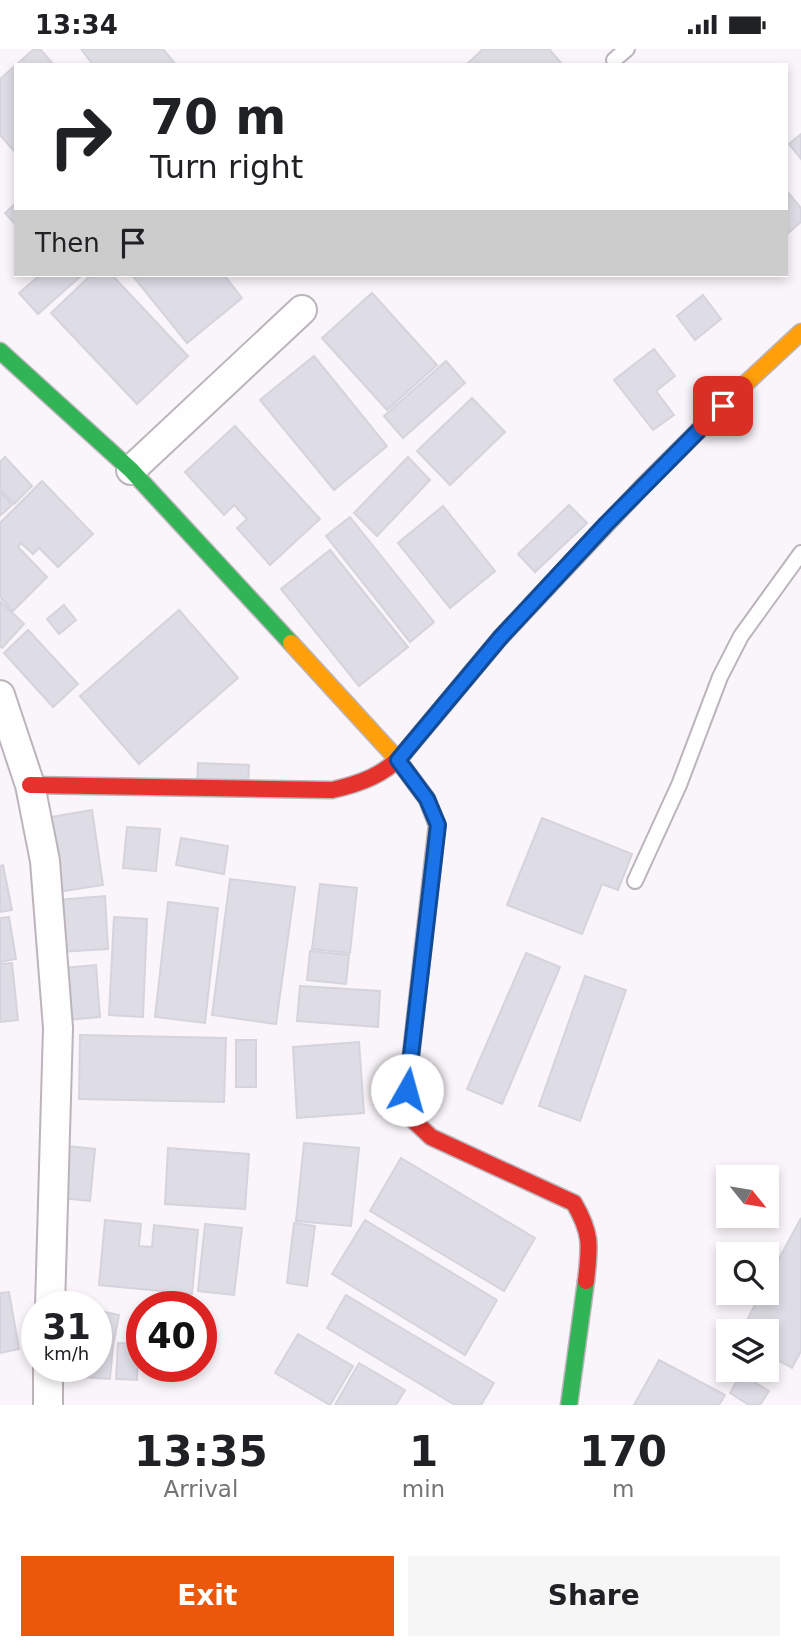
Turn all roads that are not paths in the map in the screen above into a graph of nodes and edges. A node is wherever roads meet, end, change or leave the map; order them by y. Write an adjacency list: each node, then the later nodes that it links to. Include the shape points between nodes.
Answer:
1 (627, 49): 2 (lane)
2 (614, 60)
3 (302, 310): 6 (street)
4 (801, 332): 9 (street, via 606,524 500,638)
5 (0, 351): 6 (street)
6 (131, 470): 9 (street)
7 (801, 553): 11 (lane, via 741,636 720,677 679,785)
8 (0, 695): 10 (street)
9 (398, 760): 10 (street, via 363,783 332,790); 15 (street, via 427,799 438,825 407,1090 414,1121 430,1137 574,1203 587,1225 589,1255)
10 (30, 785): 12 (street, via 45,861 58,1028)
11 (635, 881)
12 (50, 1291)
13 (48, 1382): 14 (street)
14 (48, 1405)
15 (569, 1405)

